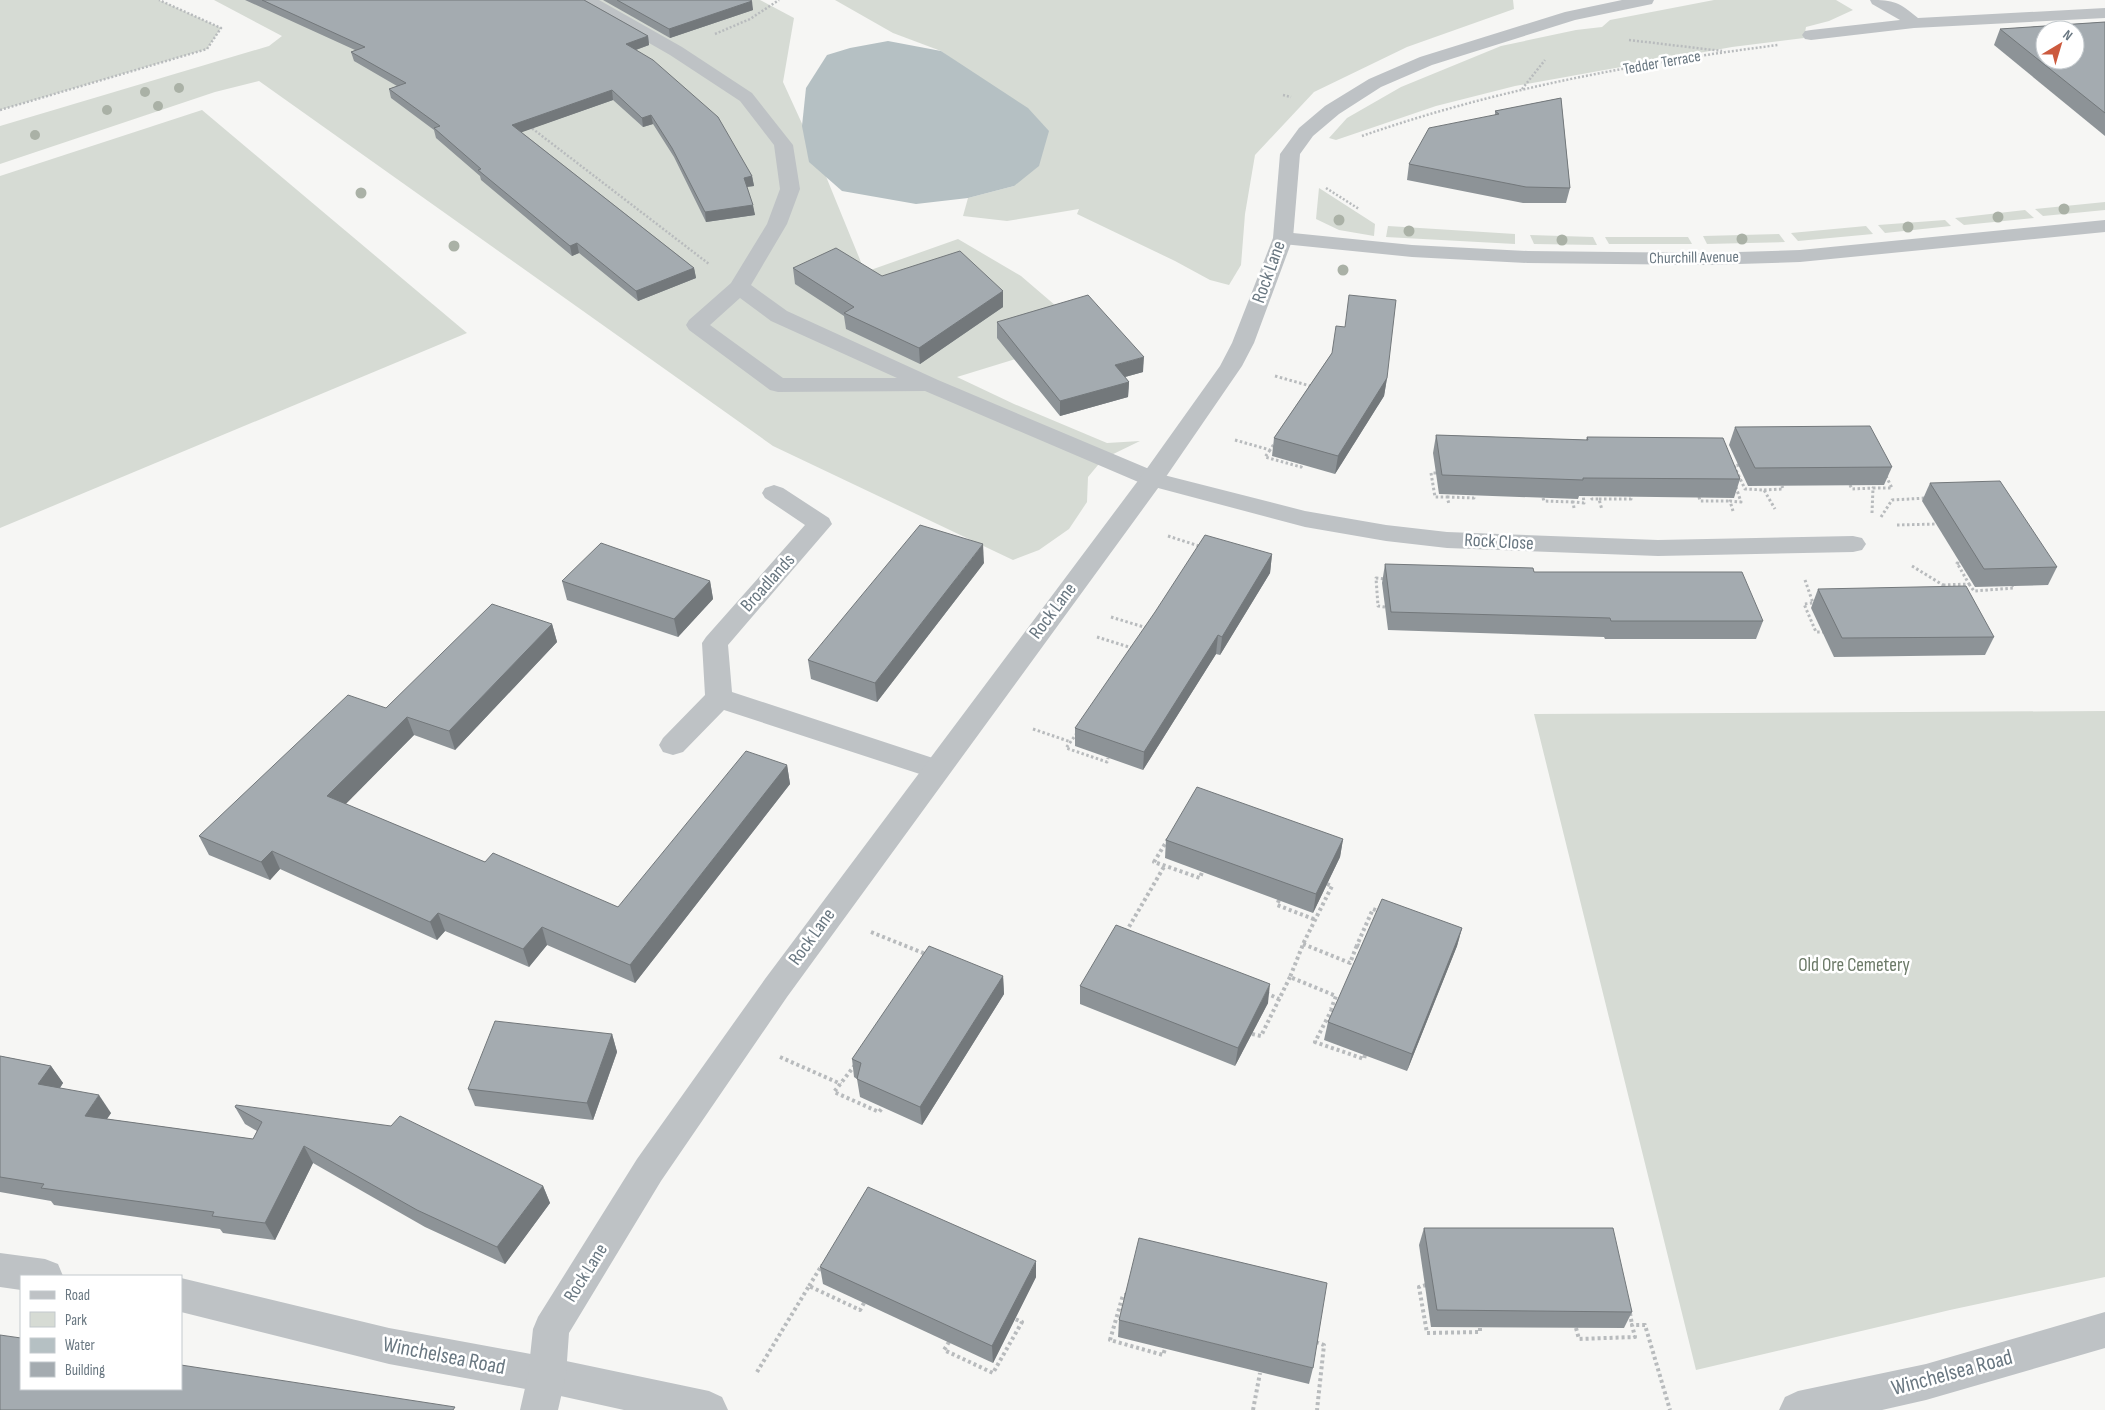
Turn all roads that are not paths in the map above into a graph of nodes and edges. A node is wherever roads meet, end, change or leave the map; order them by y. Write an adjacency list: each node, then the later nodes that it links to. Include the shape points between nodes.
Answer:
1 (586, 0): 9 (street, via 676,51 746,97 783,145 790,188 777,224)
2 (1646, 0): 8 (street, Rock Lane, via 1571,16 1426,61 1375,83 1332,110 1306,132 1290,154)
3 (1878, 0): 5 (street, via 1900,10)
4 (2105, 14): 5 (street)
5 (1914, 23): 6 (street)
6 (1812, 35)
7 (2105, 226): 8 (street, Churchill Avenue, via 1800,256 1705,259 1404,251)
8 (1283, 238): 11 (street, Rock Lane, via 1243,343)
9 (739, 287): 10 (street, Rock Close, via 779,316); 10 (street, via 697,325 778,386)
10 (930, 385): 11 (street, Rock Close)
11 (1152, 479): 13 (street, Rock Close, via 1305,519 1447,540 1658,548); 16 (street, Rock Lane)
12 (774, 493): 14 (street, Broadlands, via 820,524 715,643)
13 (1853, 544)
14 (719, 698): 15 (street); 16 (street)
15 (673, 746)
16 (935, 769): 21 (street, Rock Lane, via 649,1170 551,1330)
17 (0, 1270): 18 (street)
18 (38, 1275)
19 (182, 1295): 21 (street, Winchelsea Road, via 390,1346)
20 (2105, 1330): 24 (street, Winchelsea Road, via 1926,1382)
21 (547, 1375): 22 (street, Rock Lane); 23 (street, Winchelsea Road)
22 (539, 1410)
23 (709, 1410)
24 (1798, 1410)

